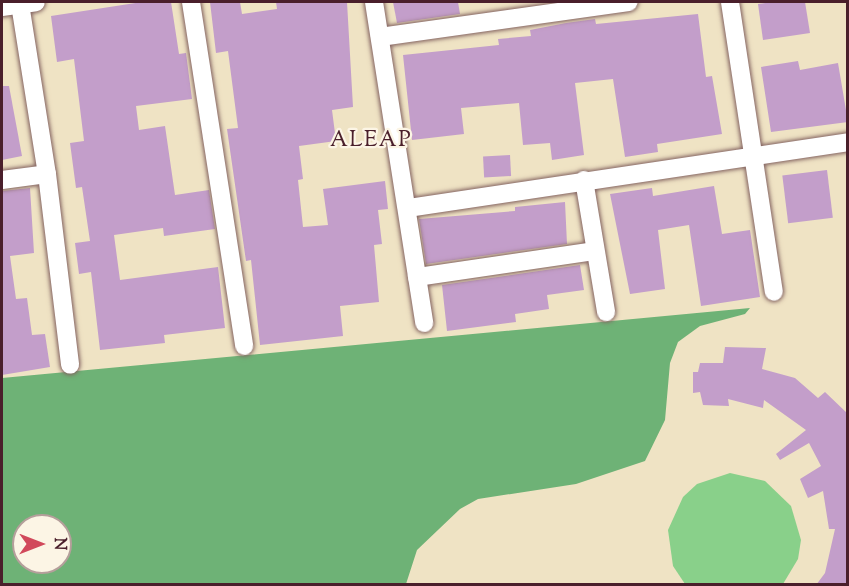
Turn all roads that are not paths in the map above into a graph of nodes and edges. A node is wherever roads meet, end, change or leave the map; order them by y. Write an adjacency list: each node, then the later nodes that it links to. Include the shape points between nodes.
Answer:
1 (191, 2): 20 (street)
2 (374, 2): 8 (street)
3 (629, 2): 7 (street)
4 (730, 2): 10 (street)
5 (28, 3): 6 (street); 11 (street)
6 (2, 7)
7 (550, 7): 8 (street)
8 (380, 38): 14 (street)
9 (848, 142): 10 (street)
10 (750, 156): 13 (street); 17 (street)
11 (47, 174): 12 (street); 21 (street)
12 (2, 180)
13 (584, 180): 14 (street); 15 (street)
14 (408, 208): 16 (street)
15 (595, 251): 16 (street); 18 (street)
16 (417, 277): 19 (street)
17 (774, 292)
18 (606, 312)
19 (424, 323)
20 (244, 346)
21 (70, 365)

